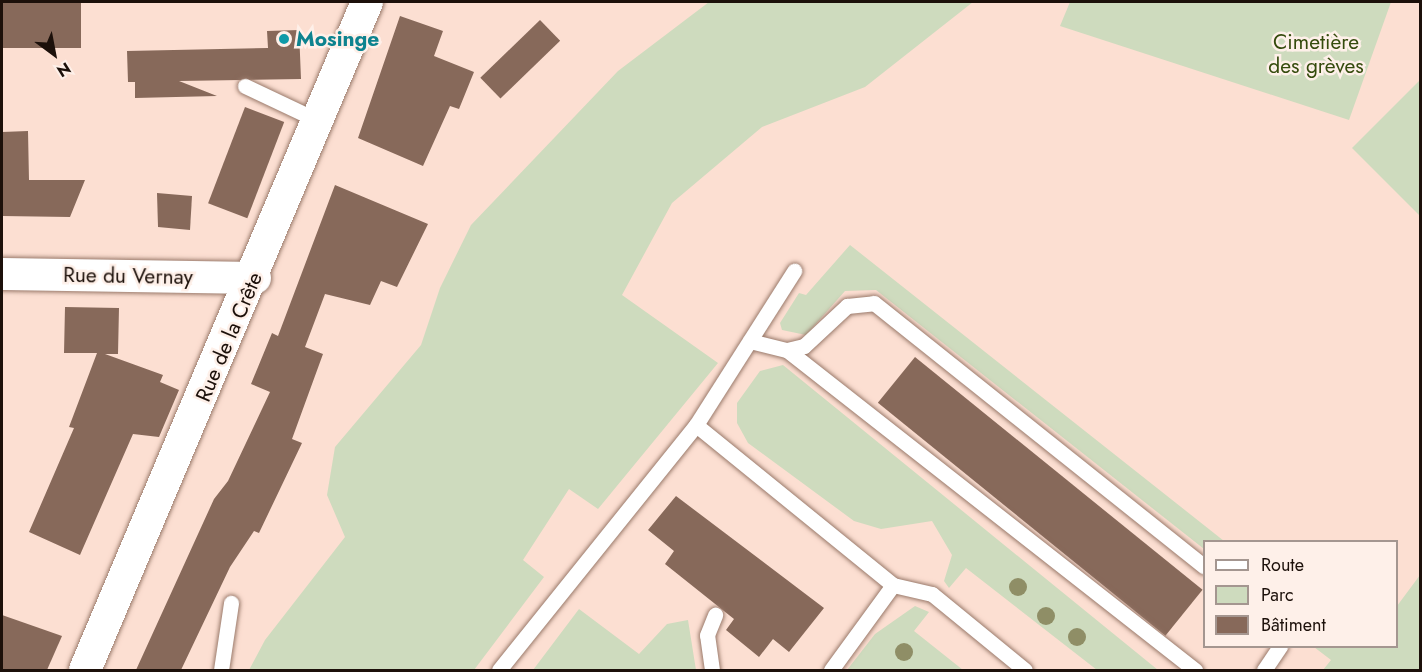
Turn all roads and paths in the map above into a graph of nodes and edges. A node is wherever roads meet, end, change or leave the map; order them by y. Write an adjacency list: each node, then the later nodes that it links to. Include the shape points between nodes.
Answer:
1 (368, 2): 3 (street, Rue de la Crête)
2 (245, 86): 3 (lane)
3 (319, 121): 6 (street, Rue de la Crête)
4 (795, 271): 7 (lane)
5 (2, 274): 6 (street, Rue du Vernay)
6 (255, 278): 15 (street, Rue de la Crête)
7 (750, 341): 8 (lane); 9 (lane)
8 (787, 350): 10 (lane, via 804,346 847,306 874,303); 21 (lane)
9 (696, 425): 11 (lane); 17 (lane)
10 (1203, 565)
11 (893, 585): 19 (lane); 20 (lane, via 932,594)
12 (231, 603): 16 (lane)
13 (715, 615): 18 (lane, via 707,635)
14 (1279, 648): 22 (lane)
15 (85, 670)
16 (221, 670)
17 (499, 670)
18 (712, 670)
19 (831, 670)
20 (1025, 670)
21 (1195, 670)
22 (1264, 670)

